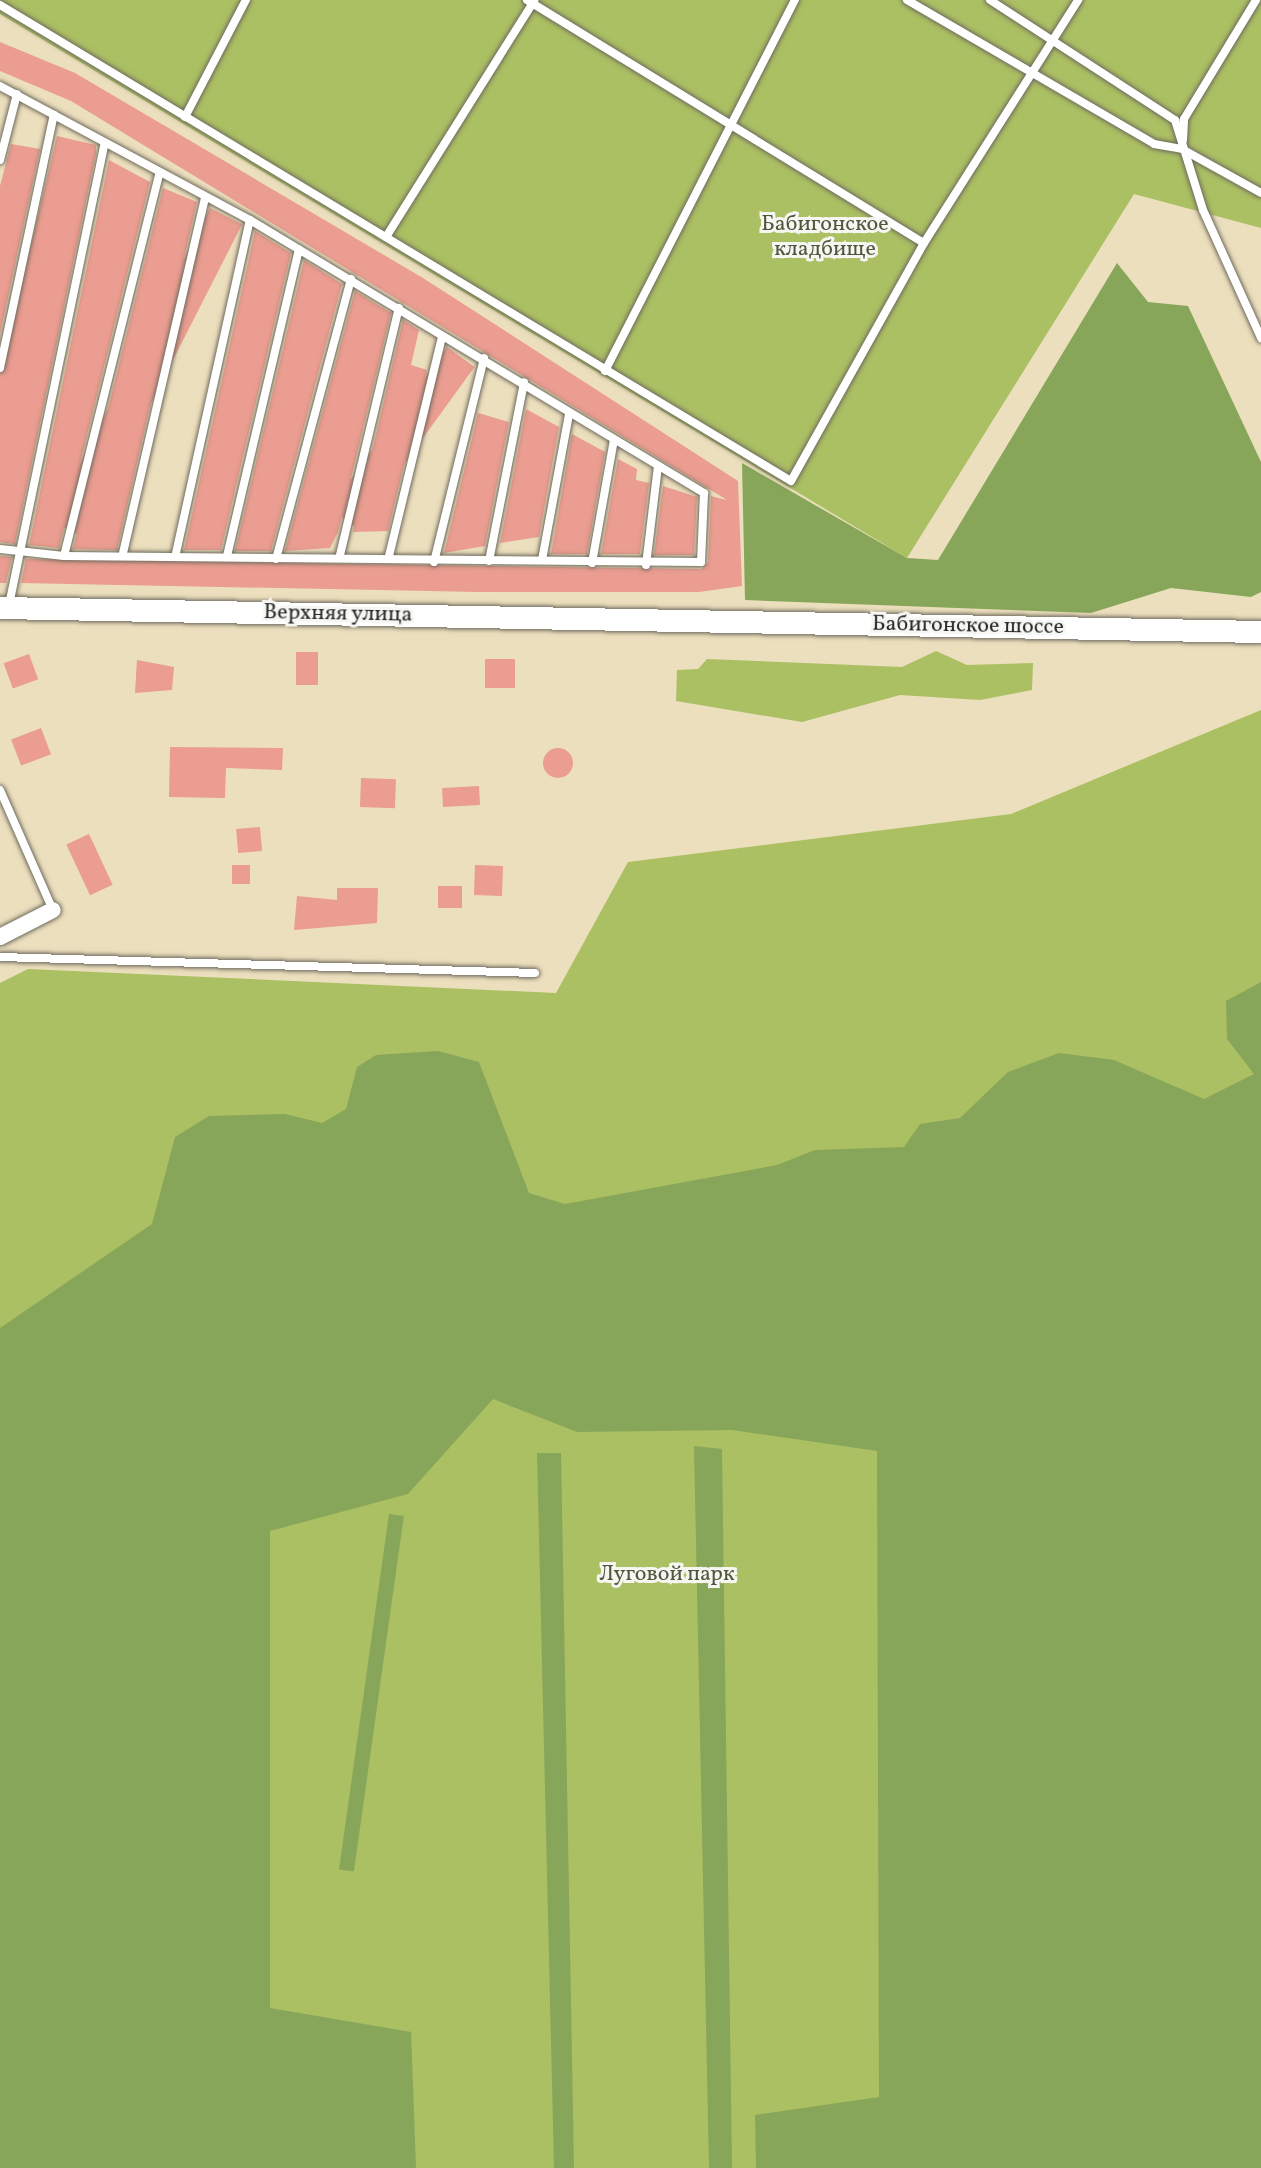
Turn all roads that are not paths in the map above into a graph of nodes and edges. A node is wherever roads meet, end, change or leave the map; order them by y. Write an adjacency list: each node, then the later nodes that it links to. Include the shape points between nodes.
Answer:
1 (246, 0): 14 (lane)
2 (795, 0): 15 (lane)
3 (907, 0): 10 (lane)
4 (990, 0): 9 (lane)
5 (1078, 0): 9 (lane)
6 (1256, 0): 17 (lane, via 1184,119)
7 (531, 1): 15 (lane); 23 (lane)
8 (0, 5): 14 (lane)
9 (1055, 39): 10 (lane); 17 (lane, via 1153,100 1175,120)
10 (1028, 71): 17 (lane, via 1154,144); 24 (lane)
11 (0, 86): 12 (lane)
12 (17, 94): 13 (lane); 18 (lane)
13 (54, 115): 16 (lane); 31 (lane)
14 (185, 117): 23 (lane)
15 (729, 124): 24 (lane); 32 (lane)
16 (105, 143): 19 (lane); 38 (lane)
17 (1182, 149): 20 (lane); 29 (lane)
18 (0, 160)
19 (159, 176): 21 (lane); 42 (lane)
20 (1261, 193)
21 (205, 199): 22 (lane); 39 (lane)
22 (250, 220): 25 (lane); 40 (lane)
23 (386, 237): 32 (lane)
24 (924, 243): 32 (lane, via 791,481)
25 (299, 249): 26 (lane); 43 (lane)
26 (351, 279): 27 (lane); 45 (lane)
27 (399, 308): 28 (lane); 41 (lane)
28 (442, 337): 30 (lane); 44 (lane)
29 (1261, 338)
30 (484, 358): 33 (lane); 48 (lane)
31 (0, 368)
32 (605, 371)
33 (524, 382): 34 (lane); 47 (lane)
34 (569, 414): 35 (lane); 46 (lane)
35 (614, 440): 36 (lane); 49 (lane)
36 (658, 466): 50 (lane); 50 (lane, via 704,493 701,562)
37 (0, 549): 38 (lane)
38 (15, 551): 42 (lane); 51 (lane)
39 (123, 553): 40 (lane); 42 (lane)
40 (176, 553): 43 (lane)
41 (340, 555): 44 (lane); 45 (lane)
42 (64, 556)
43 (227, 556): 45 (lane)
44 (389, 556): 48 (lane)
45 (276, 559)
46 (542, 560): 47 (lane); 49 (lane)
47 (489, 561): 48 (lane)
48 (434, 562)
49 (592, 563): 50 (lane)
50 (646, 565)
51 (4, 608): 52 (street, Верхняя улица)
52 (676, 620): 53 (street, Бабигонское шоссе)
53 (1261, 632)
54 (0, 790): 55 (lane)
55 (53, 910): 56 (street)
56 (0, 937)
57 (0, 957): 58 (lane)
58 (535, 973)

